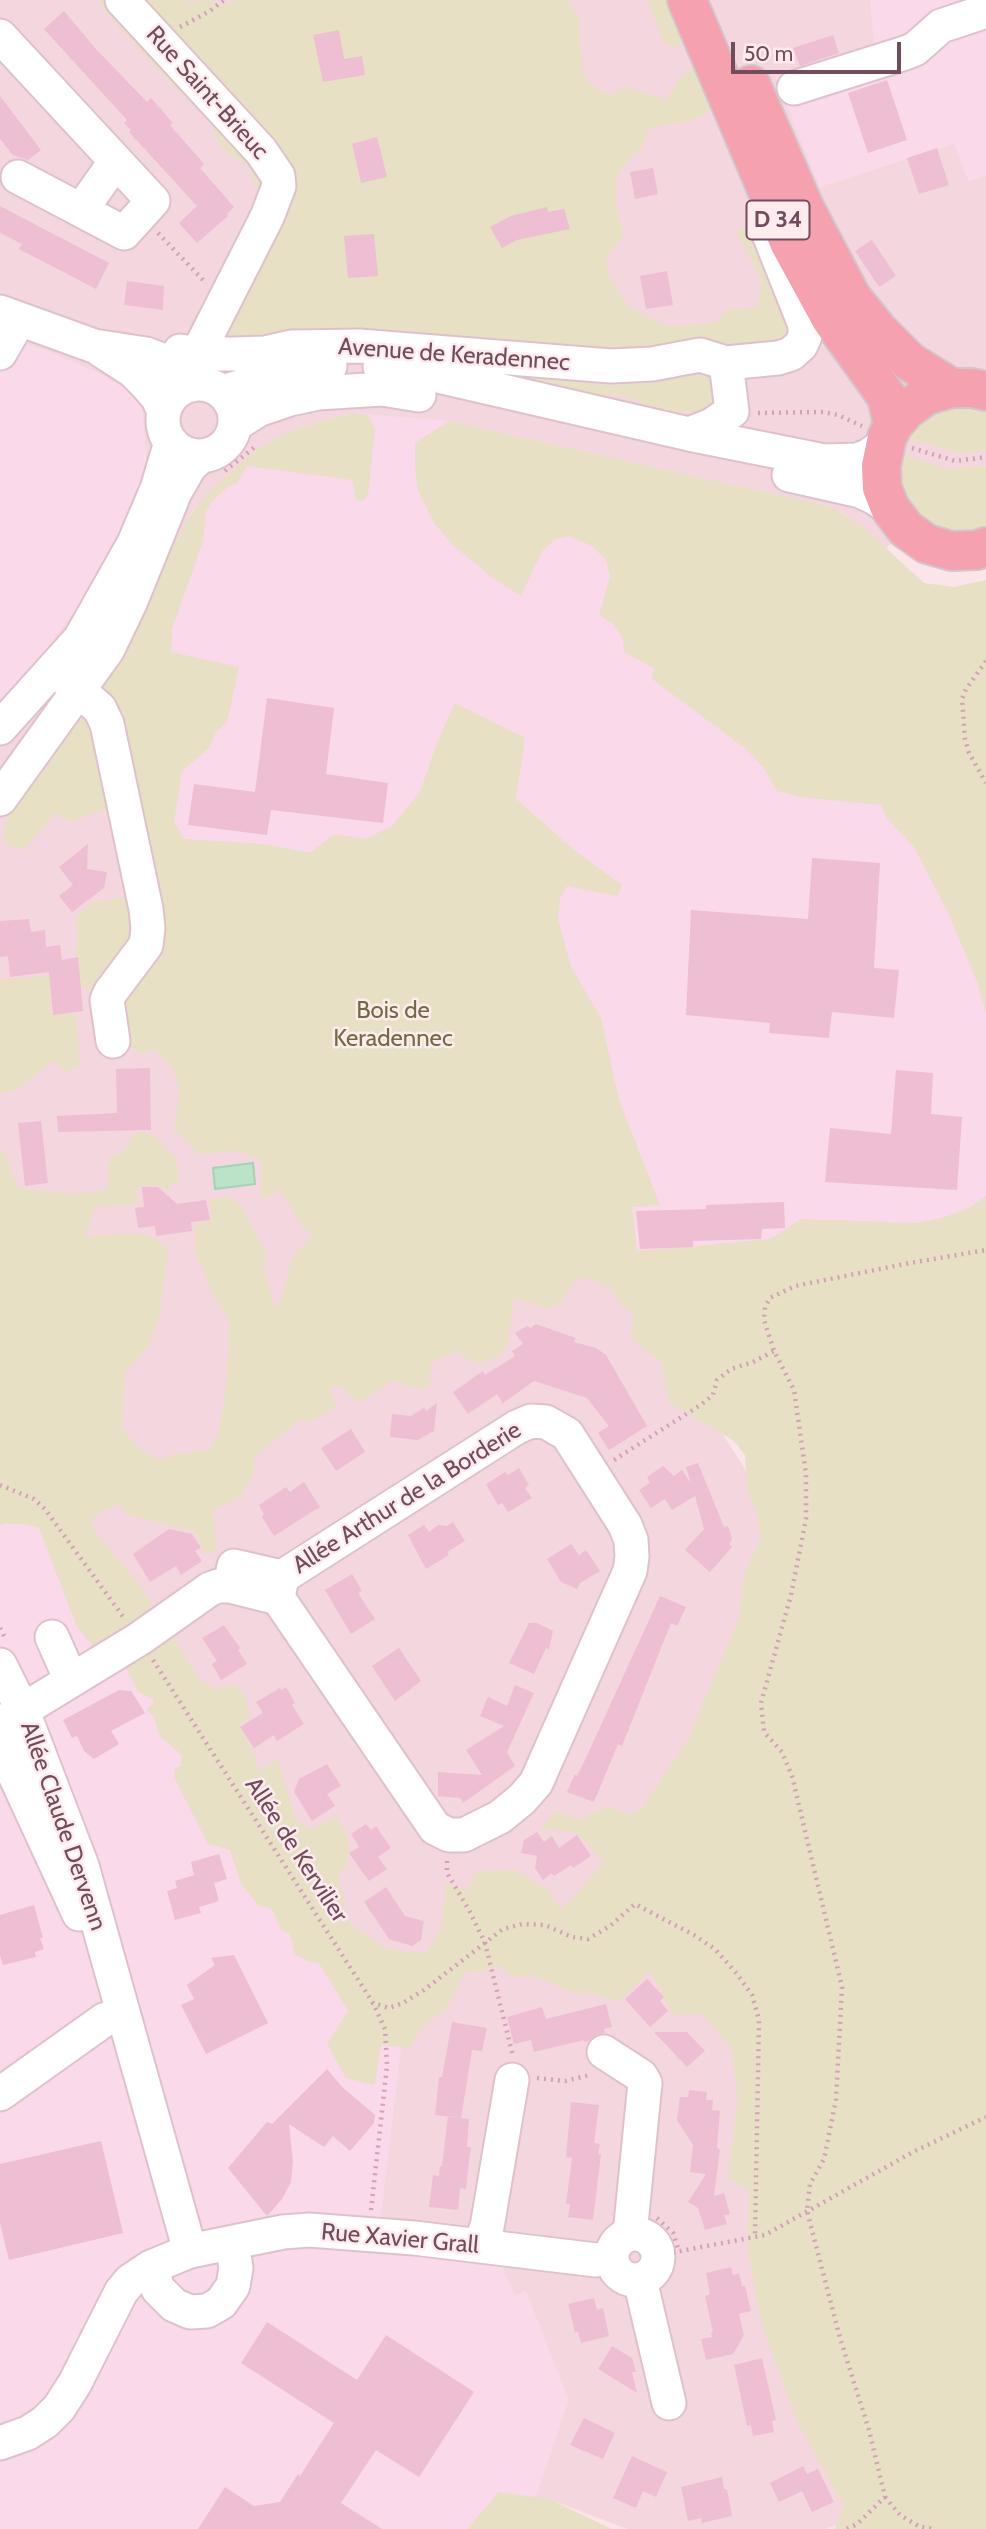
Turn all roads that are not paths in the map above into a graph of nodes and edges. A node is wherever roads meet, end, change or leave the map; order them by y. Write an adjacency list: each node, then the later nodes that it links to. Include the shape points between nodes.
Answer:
1 (122, 0): 15 (street, Rue Saint-Brieuc, via 261,151 278,176 275,199 205,337)
2 (687, 0): 7 (main road, D 34)
3 (714, 0): 16 (main road, D 34, via 804,208 843,284 910,362)
4 (986, 11): 6 (street, via 941,26 905,54)
5 (0, 36): 8 (street)
6 (794, 88)
7 (726, 92): 14 (street, via 730,134 805,325 801,345 791,354); 20 (main road, D 34, via 803,270 831,319 887,397)
8 (116, 161): 10 (street); 10 (street, via 153,201 124,233)
9 (18, 177): 10 (street)
10 (81, 210)
11 (10, 316): 12 (street); 13 (street)
12 (94, 346): 15 (street, via 155,358); 17 (street, via 151,388)
13 (0, 353)
14 (742, 362): 15 (street, Avenue de Keradennec, via 700,355 611,366 359,346 291,347); 19 (street, via 732,411)
15 (198, 373): 17 (street, via 172,396); 18 (street); 19 (street, via 327,366 412,370)
16 (969, 389): 20 (main road, via 927,395 906,410)
17 (167, 427): 21 (street, via 190,455); 24 (street, via 157,489 134,543 80,639)
18 (249, 433): 21 (street, via 232,436); 22 (street, via 258,410 300,396 349,389 402,392 860,491)
19 (689, 435): 20 (street, via 824,461 868,456)
20 (887, 435): 22 (main road, via 881,477)
21 (210, 466): 25 (street, via 190,466 108,649)
22 (890, 508): 23 (main road, via 906,529 927,544 952,551)
23 (986, 547)
24 (54, 669): 25 (street); 26 (street)
25 (80, 690): 27 (street); 28 (street, via 100,709 107,724 148,928 146,945 107,1000)
26 (0, 728)
27 (0, 799)
28 (113, 1041)
29 (280, 1588): 29 (street, Allée Arthur de la Borderie, via 531,1421 546,1422 567,1434 631,1540 630,1571 536,1783 500,1817 464,1835 441,1833 428,1819); 32 (street, Allée Arthur de la Borderie, via 210,1589)
30 (52, 1637): 32 (street)
31 (3, 1652): 33 (street, Allée Claude Dervenn)
32 (71, 1680): 33 (street, Allée Arthur de la Borderie)
33 (11, 1717): 35 (street, Allée Claude Dervenn, via 82,1866)
34 (0, 1743): 35 (street, Allée Claude Dervenn)
35 (119, 2003): 38 (street, via 104,2021); 42 (street, Allée Claude Dervenn)
36 (615, 2059): 39 (street, via 641,2076 646,2089)
37 (512, 2080): 41 (street, via 487,2227)
38 (0, 2094)
39 (625, 2236): 41 (street, Rue Xavier Grall, via 596,2260); 44 (street, via 646,2236 659,2262)
40 (232, 2244): 41 (street, Rue Xavier Grall, via 309,2230); 42 (street, Rue Xavier Grall); 43 (street, via 233,2286 221,2303 207,2311 190,2312 174,2305 159,2289)
41 (479, 2246)
42 (190, 2251): 43 (street, Rue Xavier Grall)
43 (151, 2267): 45 (street, Rue Xavier Grall, via 121,2292 60,2408 29,2433)
44 (669, 2403)
45 (0, 2443)

